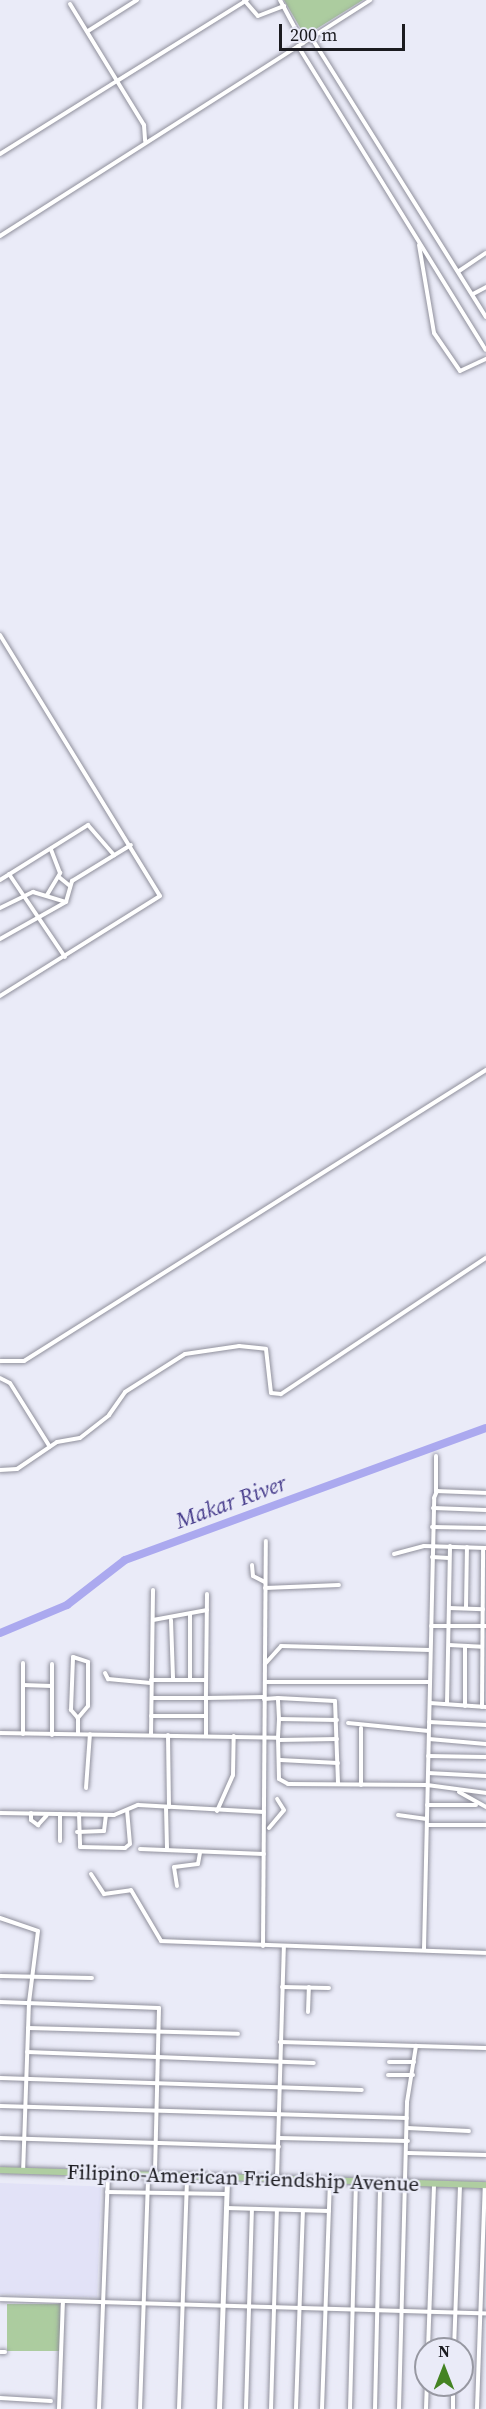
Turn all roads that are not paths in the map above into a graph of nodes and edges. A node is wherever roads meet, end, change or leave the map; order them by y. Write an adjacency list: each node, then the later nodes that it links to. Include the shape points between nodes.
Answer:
1 (136, 0): 7 (street)
2 (245, 0): 6 (street, via 258,16); 10 (street)
3 (280, 0): 6 (street)
4 (370, 0): 8 (street)
5 (70, 4): 7 (street)
6 (284, 6): 9 (street)
7 (88, 31): 10 (street)
8 (311, 37): 9 (street); 16 (street)
9 (301, 45): 11 (street, via 208,108); 14 (street)
10 (117, 81): 11 (street, via 144,125); 12 (street)
11 (145, 142): 13 (street)
12 (0, 154)
13 (0, 236)
14 (419, 241): 20 (street); 21 (street, via 434,333 460,371)
15 (486, 253): 16 (street)
16 (459, 271): 18 (street)
17 (486, 286): 18 (street)
18 (472, 294): 19 (street)
19 (486, 316)
20 (486, 350)
21 (486, 359)
22 (0, 635): 23 (street)
23 (131, 845): 25 (street); 36 (street, via 160,896)
24 (51, 849): 25 (street, via 89,825); 26 (street); 27 (street)
25 (114, 855): 29 (street)
26 (9, 874): 28 (street); 30 (street)
27 (59, 877): 29 (street); 31 (street)
28 (0, 880)
29 (69, 885): 32 (street)
30 (25, 894): 31 (street); 33 (street); 34 (street)
31 (47, 895): 32 (street)
32 (66, 902): 34 (street)
33 (0, 908)
34 (40, 917): 35 (street); 36 (street)
35 (0, 939)
36 (65, 957): 37 (street)
37 (0, 996)
38 (486, 1070): 40 (street, via 24,1361)
39 (486, 1258): 42 (street, via 281,1394 271,1393 266,1349 239,1346 185,1354 125,1392 80,1438)
40 (0, 1361)
41 (0, 1378): 42 (street, via 10,1383)
42 (50, 1447): 44 (street, via 17,1469)
43 (436, 1456): 45 (street)
44 (0, 1470)
45 (436, 1492): 46 (street); 47 (street)
46 (486, 1493)
47 (433, 1508): 48 (street); 49 (street)
48 (486, 1510)
49 (432, 1527): 50 (street); 52 (street)
50 (486, 1528)
51 (266, 1541): 60 (street)
52 (432, 1545): 53 (street); 56 (street); 57 (street)
53 (450, 1546): 54 (street); 58 (street)
54 (466, 1547): 55 (street); 66 (street)
55 (484, 1548): 67 (street)
56 (394, 1554)
57 (432, 1557): 58 (street); 72 (street)
58 (449, 1558): 65 (street)
59 (252, 1565): 60 (street, via 253,1576)
60 (265, 1582): 62 (street)
61 (339, 1585): 62 (street)
62 (265, 1588): 75 (street)
63 (153, 1590): 70 (street)
64 (207, 1594): 68 (street)
65 (449, 1608): 66 (street); 73 (street)
66 (466, 1608): 67 (street)
67 (483, 1609): 74 (street)
68 (207, 1610): 69 (street); 87 (street)
69 (190, 1614): 71 (street); 86 (street)
70 (153, 1620): 71 (street); 88 (street)
71 (171, 1620): 85 (street)
72 (431, 1626): 73 (street); 80 (street)
73 (449, 1626): 74 (street); 76 (street)
74 (484, 1626): 78 (street)
75 (266, 1642): 79 (street); 83 (street)
76 (449, 1645): 77 (street); 98 (street)
77 (465, 1647): 78 (street); 99 (street)
78 (482, 1647): 100 (street)
79 (276, 1648): 80 (street); 83 (street)
80 (430, 1650): 90 (street)
81 (23, 1663): 91 (street)
82 (52, 1664): 92 (street)
83 (265, 1664): 89 (street)
84 (105, 1673): 88 (street, via 108,1679)
85 (172, 1678): 86 (street); 88 (street)
86 (190, 1680): 87 (street)
87 (206, 1680): 94 (street)
88 (151, 1682): 93 (street)
89 (264, 1682): 90 (street); 95 (street)
90 (430, 1682): 97 (street)
91 (23, 1685): 92 (street); 112 (street)
92 (52, 1686): 115 (street)
93 (152, 1698): 94 (street); 101 (street)
94 (206, 1698): 95 (street); 102 (street)
95 (264, 1698): 96 (street); 120 (street)
96 (278, 1698): 104 (street); 105 (street, via 332,1700)
97 (430, 1703): 98 (street); 106 (street)
98 (447, 1704): 99 (street)
99 (465, 1706): 100 (street)
100 (484, 1707)
101 (151, 1716): 102 (street); 116 (street)
102 (206, 1716): 118 (street)
103 (78, 1718): 103 (street, via 88,1706 84,1657 71,1660 71,1710); 113 (street)
104 (279, 1719): 105 (street); 121 (street)
105 (337, 1720): 122 (street)
106 (429, 1722): 108 (street); 110 (street)
107 (348, 1723): 109 (street)
108 (486, 1725)
109 (361, 1728): 110 (street); 132 (street)
110 (429, 1731): 123 (street)
111 (0, 1733): 112 (street)
112 (23, 1734): 115 (street)
113 (78, 1734): 114 (street); 115 (street)
114 (90, 1734): 116 (street); 134 (street)
115 (52, 1735)
116 (151, 1735): 117 (street)
117 (168, 1736): 118 (street); 140 (street)
118 (206, 1736): 119 (street)
119 (234, 1736): 120 (street); 143 (street, via 233,1775)
120 (263, 1737): 121 (street); 145 (street)
121 (278, 1739): 122 (street); 127 (street)
122 (338, 1739): 128 (street)
123 (429, 1739): 124 (street); 125 (street)
124 (486, 1744)
125 (428, 1756): 126 (street); 129 (street)
126 (486, 1757)
127 (280, 1760): 128 (street); 131 (street, via 282,1782)
128 (338, 1763): 131 (street)
129 (428, 1773): 130 (street); 133 (street)
130 (486, 1776)
131 (338, 1783): 132 (street)
132 (361, 1785): 133 (street)
133 (427, 1785): 135 (street); 138 (street)
134 (86, 1788)
135 (457, 1791): 136 (street); 139 (street)
136 (486, 1793)
137 (277, 1799): 155 (street, via 284,1810)
138 (427, 1805): 139 (street); 152 (street)
139 (476, 1805): 141 (street)
140 (167, 1807): 142 (street); 143 (street); 159 (street)
141 (486, 1807)
142 (127, 1810): 150 (street); 156 (street, via 127,1847 80,1847)
143 (217, 1810): 145 (street)
144 (0, 1812): 146 (street)
145 (264, 1812): 161 (street)
146 (31, 1814): 147 (street); 147 (street, via 30,1820 38,1825)
147 (48, 1814): 148 (street)
148 (60, 1814): 149 (street); 157 (street)
149 (79, 1814): 150 (street); 156 (street)
150 (106, 1815): 156 (street, via 104,1831)
151 (398, 1815): 152 (street)
152 (427, 1819): 153 (street)
153 (427, 1825): 154 (street); 167 (street)
154 (486, 1825)
155 (269, 1828)
156 (78, 1832)
157 (60, 1841)
158 (140, 1849): 159 (street)
159 (167, 1849): 160 (street)
160 (200, 1853): 161 (street); 163 (street, via 198,1864 174,1867)
161 (264, 1854): 166 (street)
162 (91, 1874): 166 (street, via 104,1894 131,1890 158,1940)
163 (177, 1886)
164 (0, 1918): 170 (street, via 37,1929)
165 (284, 1945): 166 (street); 167 (street); 172 (street)
166 (263, 1946)
167 (424, 1950): 168 (street)
168 (486, 1953)
169 (0, 1976): 170 (street)
170 (31, 1977): 171 (street); 176 (street)
171 (92, 1978)
172 (282, 1987): 173 (street); 181 (street)
173 (309, 1987): 174 (street); 177 (street)
174 (329, 1988)
175 (0, 2002): 176 (street)
176 (29, 2002): 178 (street); 179 (street, via 154,2006 160,2010)
177 (308, 2012)
178 (28, 2028): 179 (street); 184 (street)
179 (159, 2032): 180 (street); 185 (street)
180 (238, 2034)
181 (280, 2042): 182 (street); 186 (street)
182 (416, 2046): 183 (street); 188 (street)
183 (486, 2048)
184 (27, 2052): 185 (street); 193 (street)
185 (159, 2057): 186 (street); 194 (street)
186 (280, 2060): 189 (street); 195 (street)
187 (389, 2062): 188 (street)
188 (414, 2062): 191 (street)
189 (314, 2063)
190 (388, 2074): 191 (street)
191 (413, 2074): 201 (street)
192 (0, 2078): 193 (street)
193 (26, 2079): 194 (street); 198 (street)
194 (158, 2083): 195 (street); 199 (street)
195 (280, 2087): 196 (street); 200 (street)
196 (362, 2090)
197 (0, 2106): 198 (street)
198 (25, 2107): 199 (street); 206 (street)
199 (157, 2110): 200 (street); 208 (street)
200 (279, 2114): 201 (street); 205 (street)
201 (407, 2118): 202 (street)
202 (407, 2128): 203 (street); 207 (street)
203 (469, 2131)
204 (0, 2138): 206 (street)
205 (279, 2138): 207 (street); 209 (street)
206 (24, 2139): 208 (street); 213 (street)
207 (408, 2141): 210 (street)
208 (156, 2142): 209 (street); 215 (street)
209 (279, 2147): 218 (street)
210 (408, 2153): 211 (street); 222 (street)
211 (486, 2155)
212 (0, 2170): 213 (main road, Filipino-American Friendship Avenue)
213 (23, 2171): 214 (main road, Filipino-American Friendship Avenue)
214 (108, 2174): 215 (main road, Filipino-American Friendship Avenue); 226 (street)
215 (152, 2175): 216 (main road, Filipino-American Friendship Avenue); 227 (street)
216 (187, 2176): 217 (main road, Filipino-American Friendship Avenue); 228 (street)
217 (227, 2177): 218 (main road, Filipino-American Friendship Avenue); 229 (street)
218 (277, 2179): 219 (main road, Filipino-American Friendship Avenue)
219 (330, 2180): 220 (main road, Filipino-American Friendship Avenue); 234 (street)
220 (356, 2181): 221 (main road, Filipino-American Friendship Avenue); 245 (street)
221 (380, 2181): 222 (main road, Filipino-American Friendship Avenue); 246 (street)
222 (406, 2182): 223 (main road, Filipino-American Friendship Avenue); 247 (street)
223 (434, 2184): 224 (main road, Filipino-American Friendship Avenue); 248 (street)
224 (460, 2184): 225 (main road, Filipino-American Friendship Avenue); 249 (street)
225 (485, 2185): 250 (street)
226 (107, 2192): 227 (street); 237 (street)
227 (147, 2193): 228 (street); 238 (street)
228 (186, 2194): 229 (street); 239 (street)
229 (226, 2194): 230 (street)
230 (226, 2208): 231 (street); 240 (street)
231 (252, 2210): 232 (street); 241 (street)
232 (277, 2210): 233 (street); 242 (street)
233 (303, 2211): 234 (street); 243 (street)
234 (329, 2211): 244 (street)
235 (0, 2299): 236 (street)
236 (63, 2301): 237 (street); 255 (street)
237 (102, 2302): 238 (street); 256 (street)
238 (142, 2303): 239 (street); 257 (street)
239 (182, 2304): 240 (street); 258 (street)
240 (222, 2306): 241 (street); 259 (street)
241 (249, 2307): 242 (street); 260 (street)
242 (273, 2308): 243 (street); 261 (street)
243 (298, 2308): 244 (street); 262 (street)
244 (326, 2309): 245 (street); 263 (street)
245 (353, 2310): 246 (street); 264 (street)
246 (377, 2311): 247 (street); 265 (street)
247 (402, 2311): 248 (street); 266 (street)
248 (429, 2312): 249 (street); 251 (street)
249 (455, 2313): 250 (street); 252 (street)
250 (483, 2313): 267 (street)
251 (428, 2337)
252 (454, 2337)
253 (0, 2398): 254 (street)
254 (51, 2401)
255 (59, 2409)
256 (99, 2409)
257 (140, 2409)
258 (179, 2409)
259 (219, 2409)
260 (246, 2409)
261 (271, 2409)
262 (296, 2409)
263 (322, 2409)
264 (350, 2409)
265 (375, 2409)
266 (399, 2409)
267 (477, 2409)

